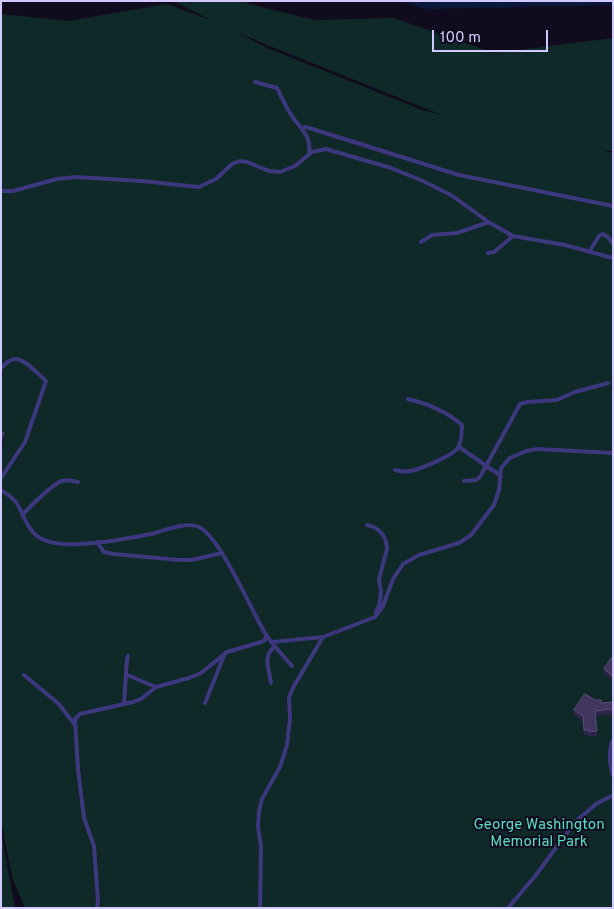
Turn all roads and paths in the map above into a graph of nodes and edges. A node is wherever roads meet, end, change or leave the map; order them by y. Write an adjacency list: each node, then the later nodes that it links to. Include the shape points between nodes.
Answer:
1 (255, 82): 2 (lane, via 277,88 290,114)
2 (302, 128): 3 (lane, via 309,140); 5 (lane, via 459,175)
3 (309, 155): 4 (lane, via 296,166 280,172 240,161 199,187 76,177); 6 (lane, via 326,149 391,168 451,195)
4 (1, 191)
5 (613, 206)
6 (489, 222): 7 (lane); 8 (lane, via 457,233 432,235)
7 (513, 236): 10 (lane); 11 (lane, via 494,252)
8 (421, 242)
9 (613, 244): 10 (lane, via 603,234)
10 (589, 252): 12 (lane)
11 (488, 253)
12 (613, 258)
13 (1, 368): 21 (lane, via 9,361 23,361 46,381 25,442)
14 (608, 383): 18 (lane, via 557,400 520,404)
15 (408, 399): 16 (lane, via 450,415 462,425)
16 (458, 446): 18 (lane); 19 (lane, via 451,454 424,466 410,471)
17 (613, 453): 20 (lane, via 526,451 510,458 502,468)
18 (486, 466): 20 (lane); 22 (lane, via 480,478)
19 (394, 470)
20 (501, 476): 29 (lane, via 494,505 471,535 459,543 419,555 403,564)
21 (1, 478)
22 (464, 481)
23 (78, 482): 25 (lane, via 69,480 54,484)
24 (1, 490): 25 (lane, via 16,502)
25 (22, 515): 27 (lane, via 40,539 65,545)
26 (367, 525): 29 (lane, via 377,528 387,544 378,579 380,602)
27 (97, 542): 28 (lane, via 104,552 179,560); 28 (lane, via 193,526 211,537)
28 (222, 553): 30 (lane)
29 (375, 617): 31 (lane)
30 (266, 635): 32 (lane); 33 (lane, via 261,642)
31 (323, 637): 32 (lane); 47 (lane, via 289,697 287,745 259,811)
32 (274, 644): 35 (lane); 38 (lane, via 267,656)
33 (225, 654): 39 (lane, via 201,673); 40 (lane)
34 (128, 656): 37 (lane)
35 (292, 666)
36 (24, 675): 42 (lane, via 59,704)
37 (127, 675): 39 (lane); 41 (lane)
38 (271, 683)
39 (156, 688): 41 (lane, via 140,699)
40 (205, 703)
41 (124, 704): 42 (lane, via 80,714)
42 (75, 725): 46 (lane, via 84,818 94,846)
43 (613, 740): 44 (lane, via 609,764)
44 (613, 775)
45 (613, 795): 48 (lane, via 596,804 575,822)
46 (97, 908)
47 (260, 908)
48 (508, 908)

